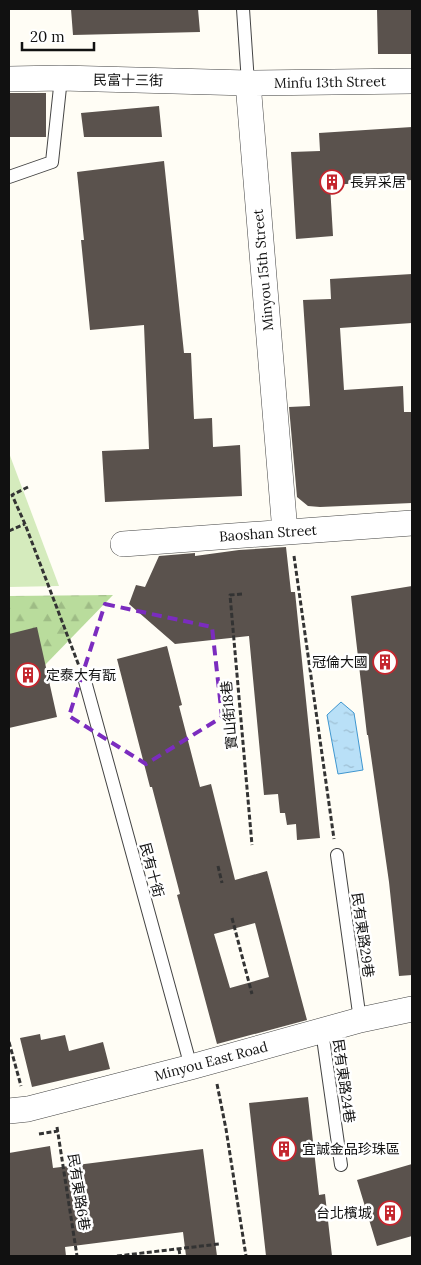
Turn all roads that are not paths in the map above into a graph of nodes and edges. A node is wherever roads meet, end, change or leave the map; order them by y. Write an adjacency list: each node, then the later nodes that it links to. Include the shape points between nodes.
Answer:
1 (243, 9): 5 (lane, Minyou 15th Street)
2 (61, 78): 3 (street, 民富十三街); 5 (street, 民富十三街); 6 (lane, via 52,162)
3 (9, 79)
4 (412, 81): 5 (street, Minfu 13th Street)
5 (248, 83): 8 (street, Minyou 15th Street)
6 (9, 177)
7 (412, 523): 8 (street, Baoshan Street)
8 (288, 531): 9 (street, Baoshan Street)
9 (123, 544)
10 (85, 680): 15 (lane, 民有十街)
11 (336, 855): 13 (lane, 民有東路29巷)
12 (412, 1009): 13 (street, Minyou East Road)
13 (360, 1020): 14 (street, Minyou East Road)
14 (322, 1031): 15 (street, Minyou East Road); 17 (lane, 民有東路24巷)
15 (191, 1067): 16 (street, Minyou East Road)
16 (18, 1110)
17 (340, 1165)

